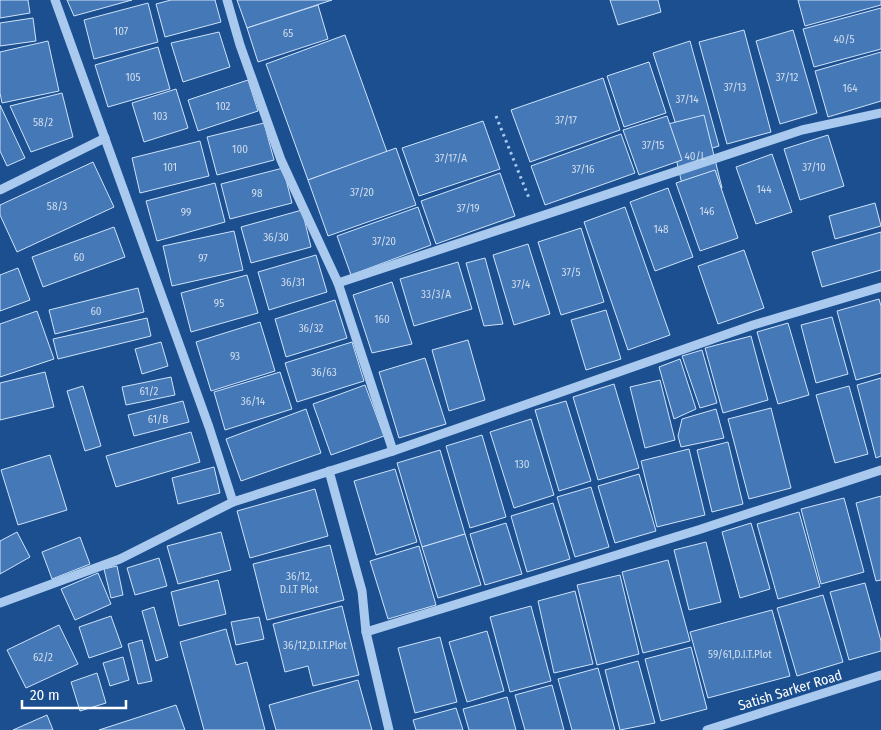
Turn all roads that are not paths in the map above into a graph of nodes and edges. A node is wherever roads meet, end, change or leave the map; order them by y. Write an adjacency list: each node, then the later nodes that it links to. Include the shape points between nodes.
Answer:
1 (55, 0): 4 (street)
2 (227, 0): 6 (street, via 281,160)
3 (881, 113): 6 (street, via 802,130)
4 (105, 138): 5 (street); 11 (street)
5 (0, 190)
6 (338, 283): 8 (street)
7 (881, 287): 8 (street, via 753,325)
8 (393, 451): 10 (street)
9 (881, 470): 13 (street)
10 (329, 471): 11 (street); 13 (street, via 362,591)
11 (233, 502): 12 (street, via 120,559)
12 (0, 603)
13 (366, 632): 15 (street)
14 (881, 675): 16 (street, Satish Sarker Road)
15 (389, 730)
16 (707, 730)

